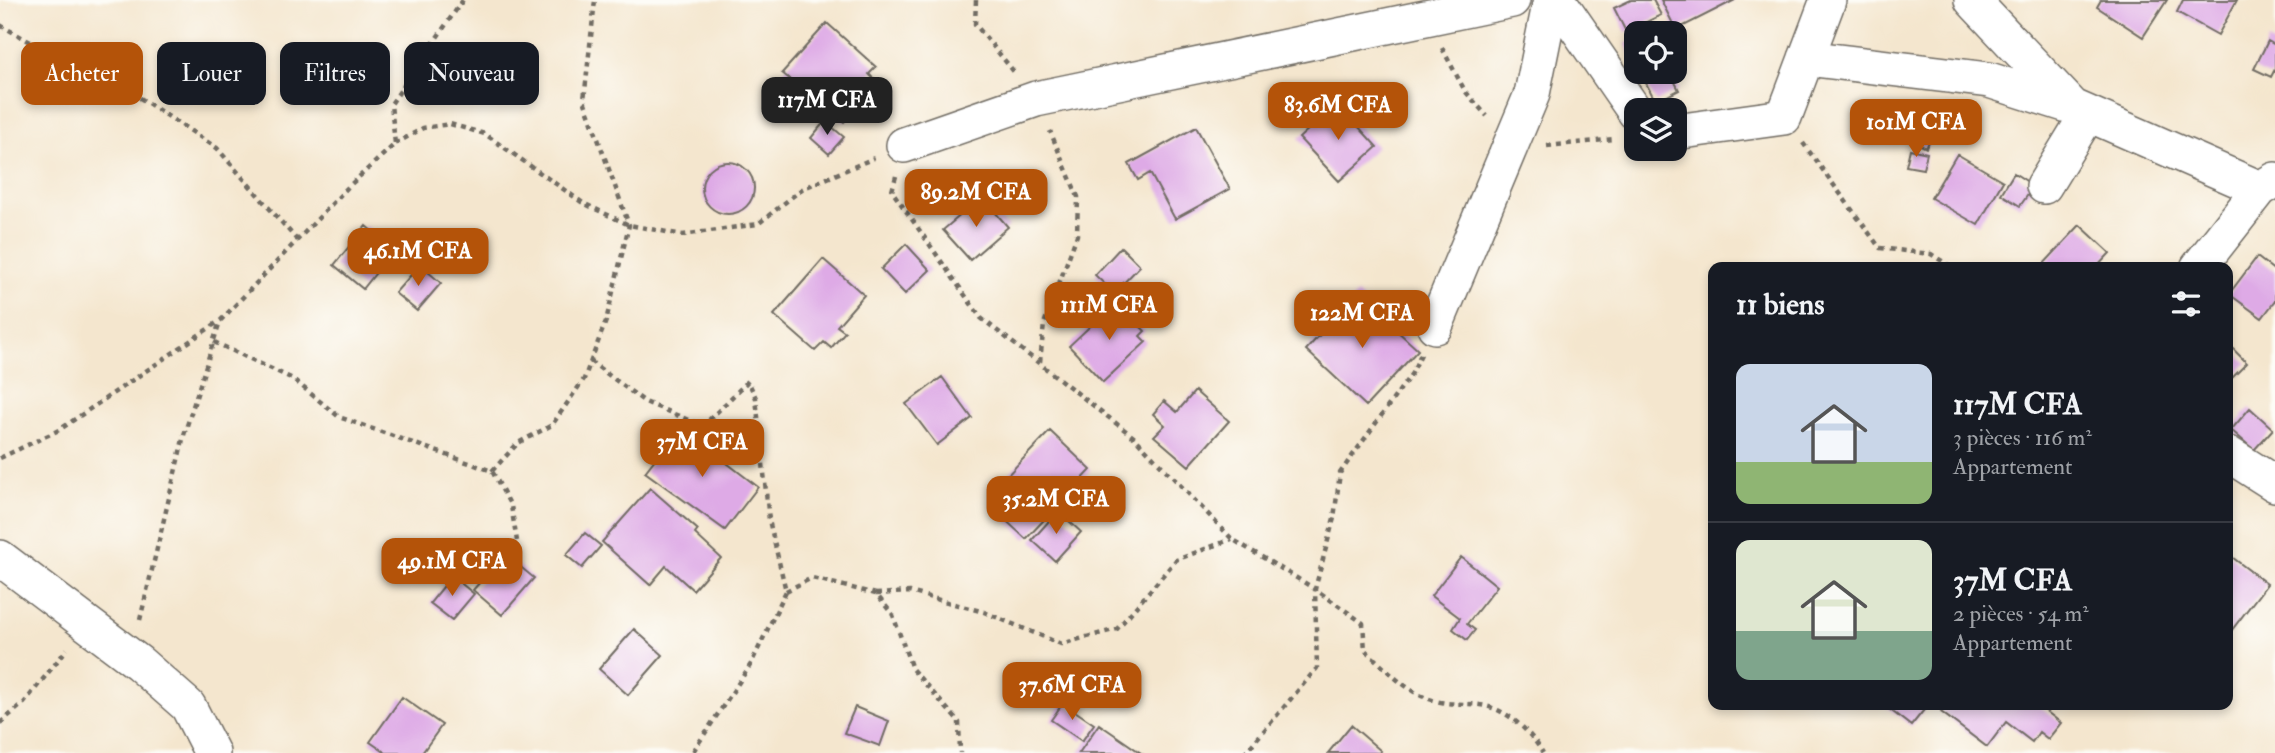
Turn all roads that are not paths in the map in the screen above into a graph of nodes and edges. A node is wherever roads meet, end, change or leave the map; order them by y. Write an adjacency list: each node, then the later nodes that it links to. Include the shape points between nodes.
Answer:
1 (1512, 0): 10 (street, via 1036,99)
2 (1551, 0): 14 (street, via 1532,94)
3 (1558, 0): 8 (street)
4 (1828, 0): 6 (street)
5 (1972, 0): 7 (street)
6 (1806, 58): 7 (street, via 1989,80); 9 (street, via 1784,117)
7 (2081, 110): 11 (street); 12 (street)
8 (1624, 115)
9 (1687, 130)
10 (904, 145)
11 (2268, 184): 13 (street)
12 (2045, 186)
13 (2203, 262)
14 (1435, 326)
15 (2233, 457): 16 (street)
16 (2275, 484)
17 (0, 558): 18 (street, via 188,706)
18 (212, 753)

